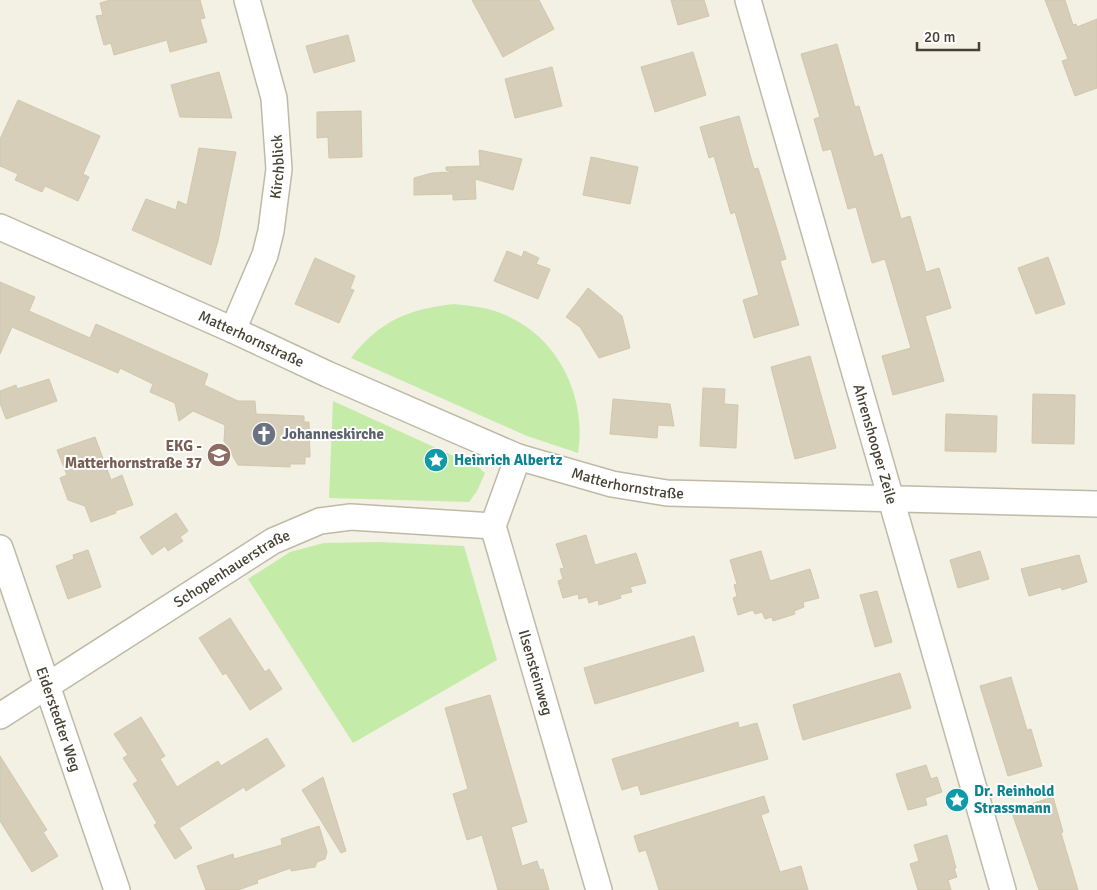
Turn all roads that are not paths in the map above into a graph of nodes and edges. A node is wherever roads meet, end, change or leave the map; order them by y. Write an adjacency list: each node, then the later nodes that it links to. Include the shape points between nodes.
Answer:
1 (247, 0): 4 (street, Kirchblick, via 274,98 279,169 265,255)
2 (748, 0): 6 (street, Ahrenshooper Zeile)
3 (0, 227): 4 (street, Matterhornstraße)
4 (233, 330): 5 (street, Matterhornstraße)
5 (518, 457): 6 (street, Matterhornstraße, via 612,484 667,493); 8 (street)
6 (891, 499): 7 (street, Matterhornstraße); 14 (street, Ahrenshooper Zeile)
7 (1097, 504)
8 (493, 526): 10 (street, Schopenhauerstraße, via 351,517 320,521 273,541); 13 (street, Ilsensteinweg)
9 (0, 548): 10 (street, Eiderstedter Weg)
10 (47, 686): 11 (street, Schopenhauerstraße); 12 (street, Eiderstedter Weg)
11 (0, 716)
12 (117, 890)
13 (599, 890)
14 (1003, 890)

